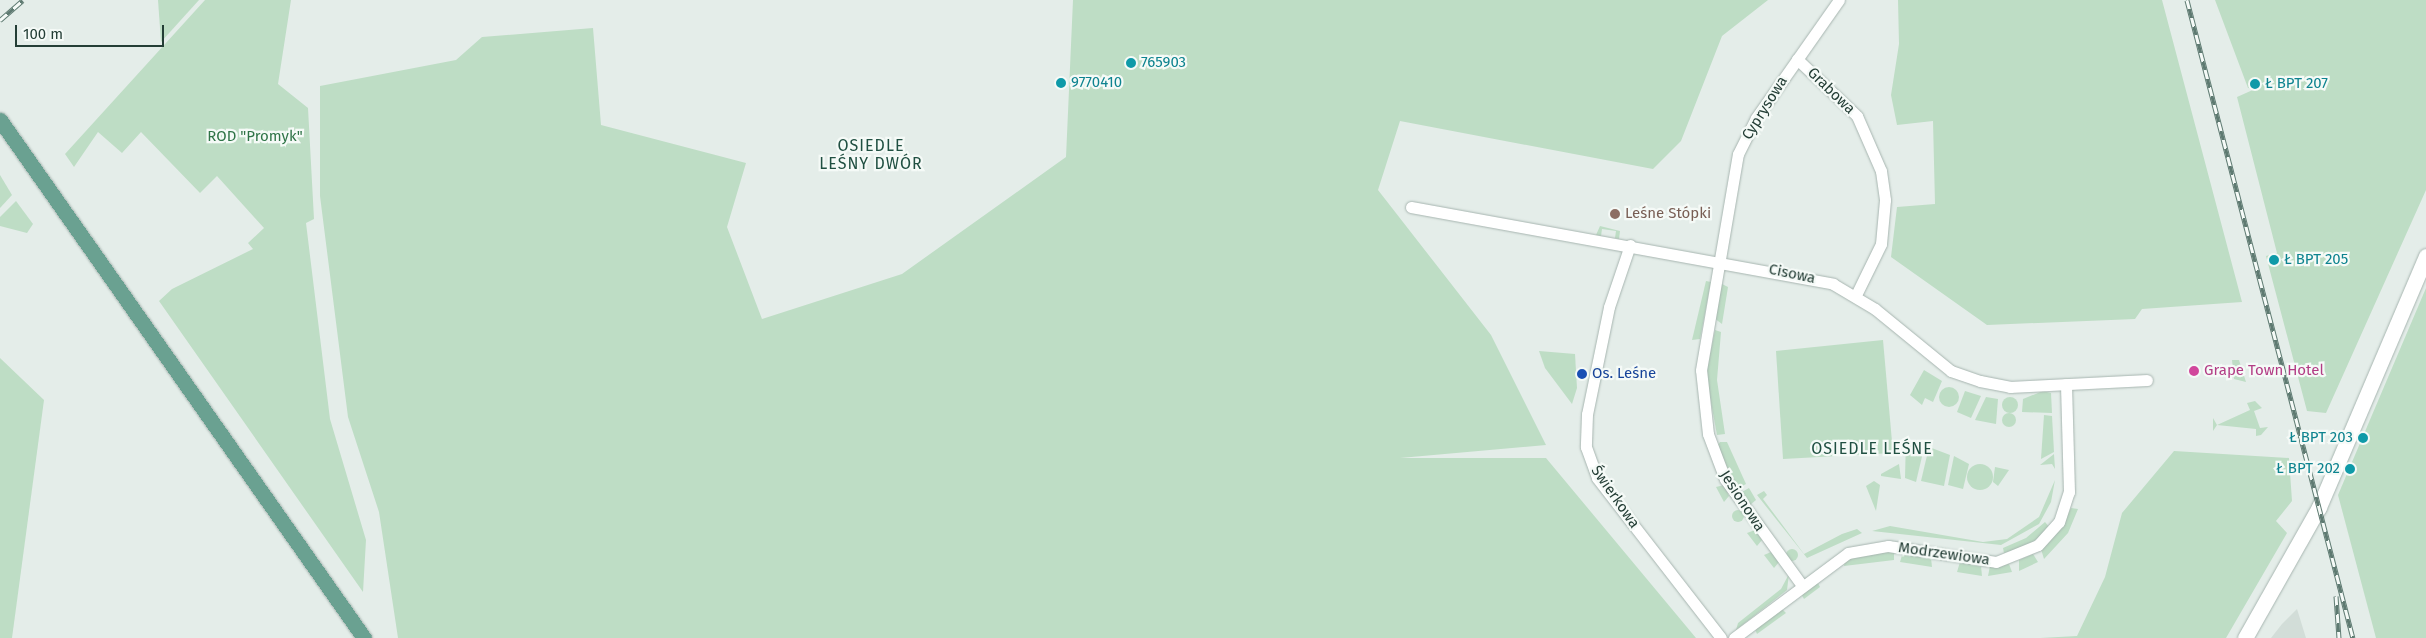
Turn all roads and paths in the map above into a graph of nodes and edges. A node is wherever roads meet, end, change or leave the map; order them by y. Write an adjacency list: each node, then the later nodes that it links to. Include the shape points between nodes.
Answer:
1 (1839, 0): 2 (street, Cyprysowa)
2 (1797, 59): 7 (street, Cyprysowa, via 1744,139); 8 (street, Grabowa, via 1857,116 1881,171 1885,200 1881,244)
3 (0, 120): 12 (main road)
4 (1411, 207): 5 (street, Cisowa)
5 (1630, 244): 7 (street, Cisowa); 13 (street, Świerkowa, via 1609,307 1587,414 1586,447 1598,478)
6 (2426, 256): 15 (main road, via 2319,506)
7 (1719, 260): 8 (street, Cisowa, via 1808,276); 11 (street, Jesionowa, via 1701,370 1708,434 1733,493)
8 (1856, 296): 10 (street, Cisowa, via 1951,371 2010,387)
9 (2147, 380): 10 (street, Cisowa)
10 (2066, 384): 11 (street, Modrzewiowa, via 2069,492 2059,522 2038,545 1996,562 1894,546 1867,548 1832,561)
11 (1801, 584): 14 (street, Modrzewiowa)
12 (364, 638)
13 (1721, 638)
14 (1734, 638)
15 (2245, 638)

